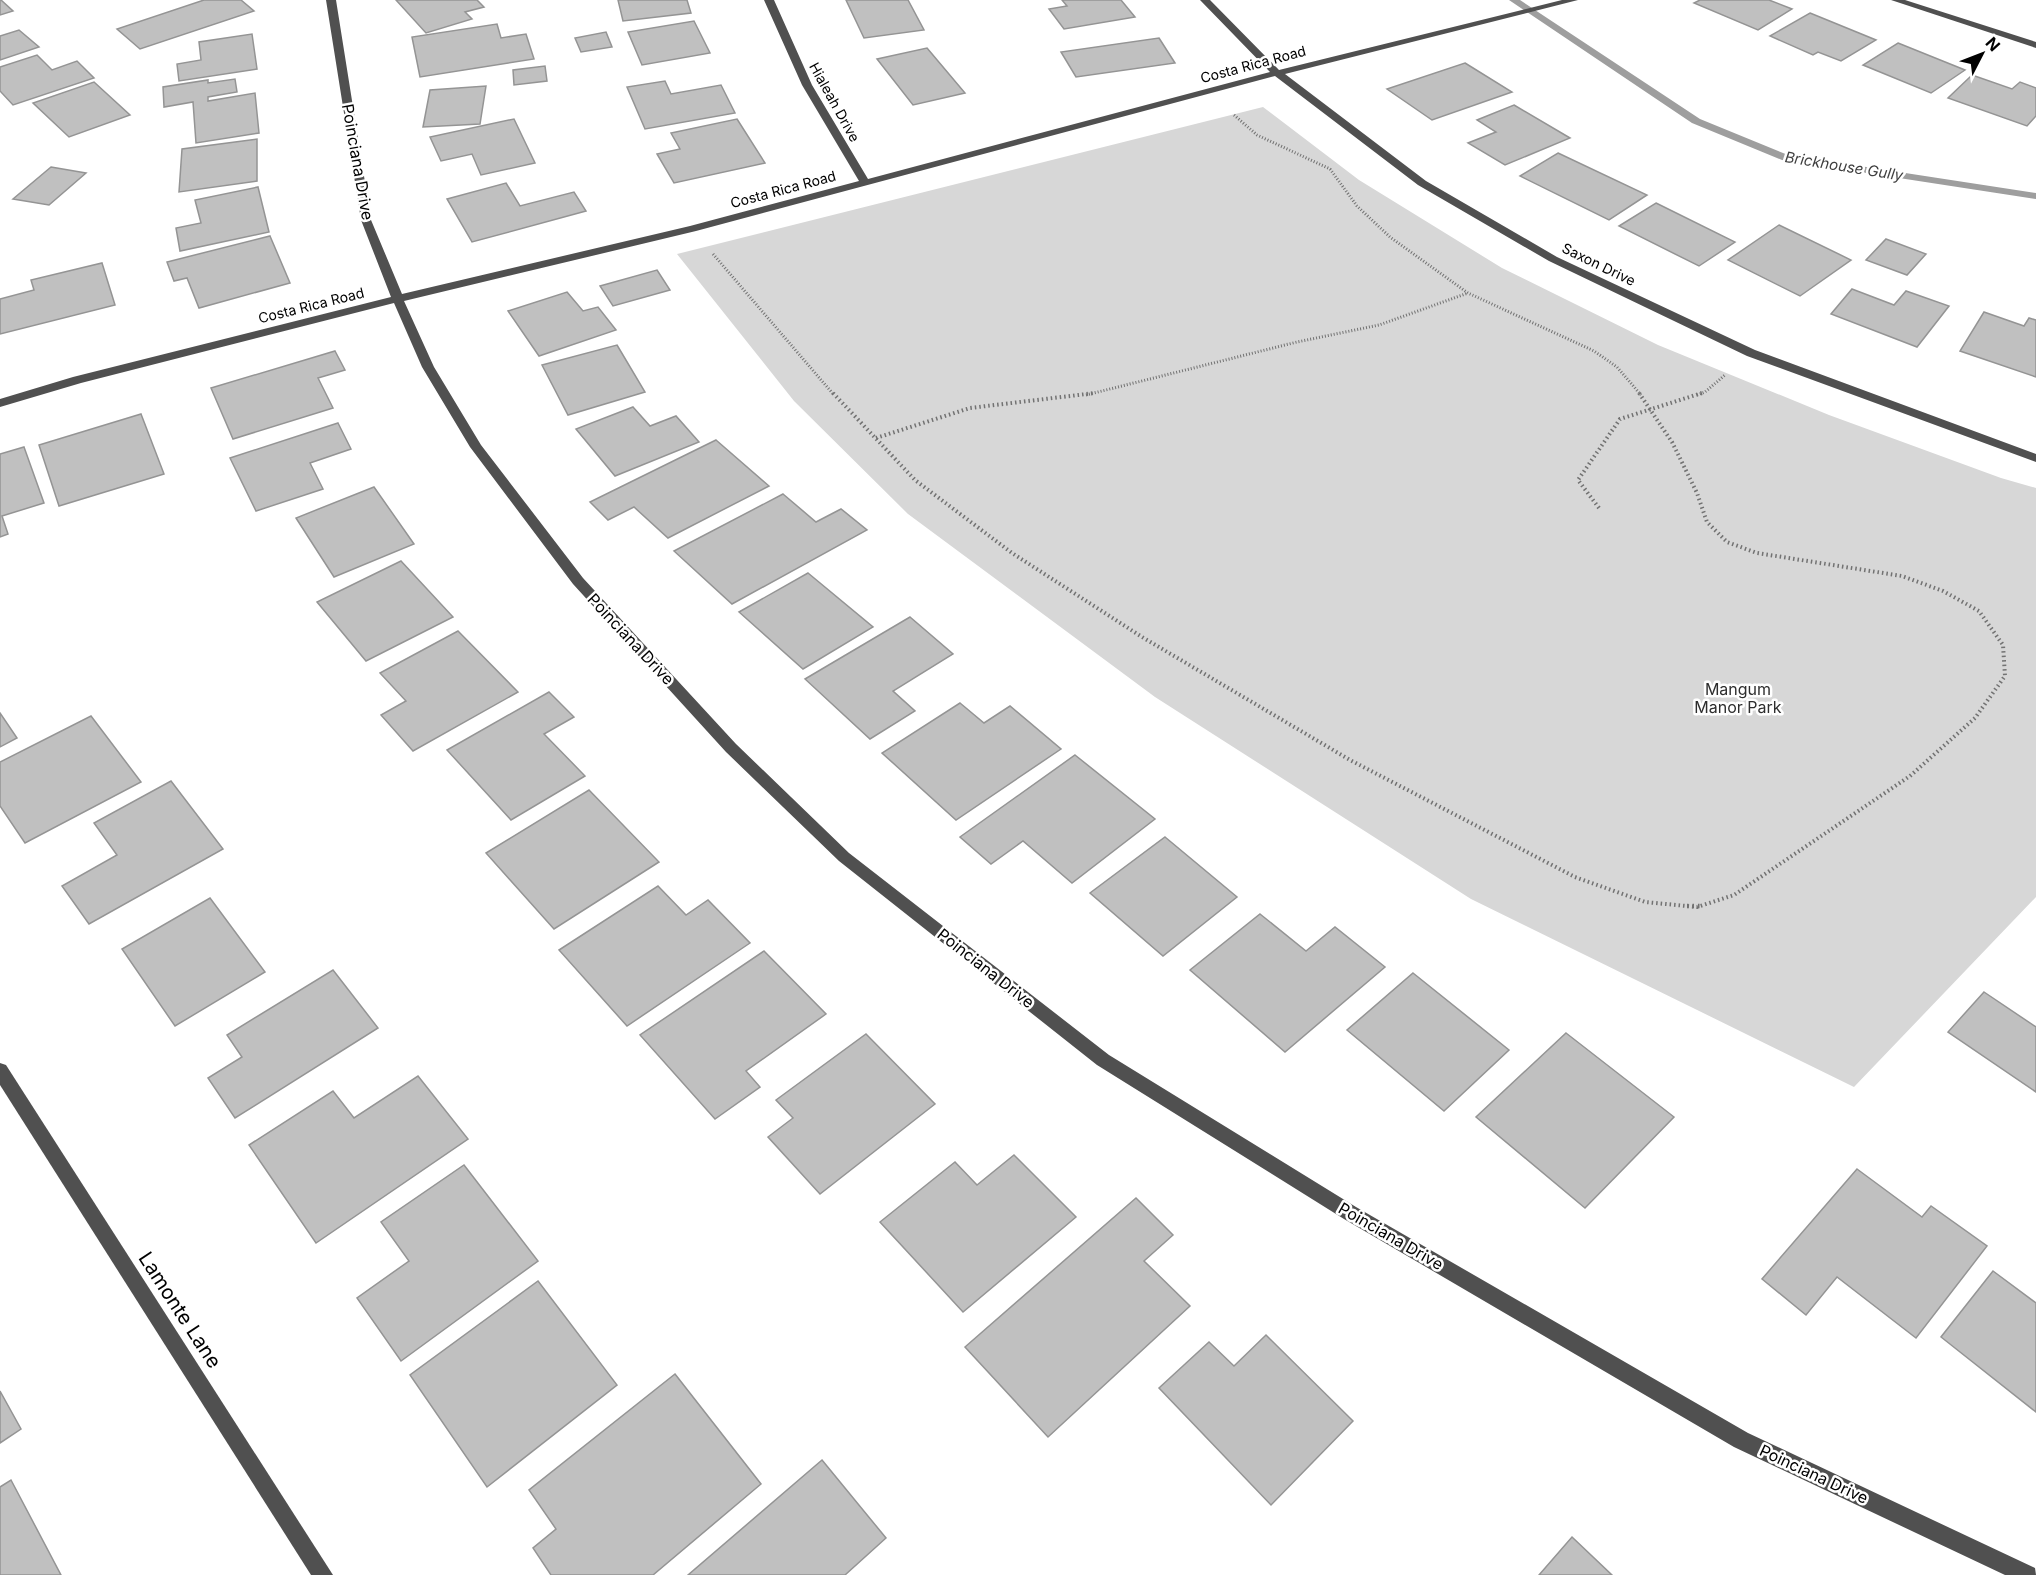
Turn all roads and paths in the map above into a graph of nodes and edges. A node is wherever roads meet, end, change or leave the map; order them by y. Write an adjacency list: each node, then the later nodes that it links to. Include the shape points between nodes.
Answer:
1 (332, 0): 12 (street, Poinciana Drive, via 366,220)
2 (769, 0): 9 (street, Hialeah Drive, via 807,85)
3 (1205, 0): 7 (street, Saxon Drive)
4 (1896, 0): 6 (street)
5 (1570, 1): 7 (street, Costa Rica Road)
6 (2036, 45)
7 (1277, 73): 8 (street, Costa Rica Road); 13 (street, Saxon Drive, via 1422,183 1553,259)
8 (1210, 91): 9 (street, Costa Rica Road); 11 (path, via 1257,135 1330,169 1357,206 1390,237)
9 (865, 183): 10 (street, Costa Rica Road)
10 (693, 229): 12 (street, Costa Rica Road); 16 (path, via 808,367)
11 (1468, 293): 15 (path, via 1594,351 1617,367); 16 (path, via 1379,325 1091,394 970,408)
12 (398, 298): 14 (street, Costa Rica Road); 21 (street, Poinciana Drive, via 428,367 476,447 578,582 731,748 844,857 1103,1060 1350,1213 1741,1440)
13 (1751, 352): 15 (path, via 1705,392); 17 (street, Saxon Drive)
14 (0, 403)
15 (1650, 409): 16 (path, via 1672,442 1707,522 1727,542 1758,554 1902,576 1943,591 1979,611 2003,645 2005,676 1999,685 1975,718 1910,776 1734,895 1697,907 1645,902 1575,877 1350,760 1142,637 1012,554 915,480); 18 (path, via 1620,419 1578,480)
16 (876, 438)
17 (2036, 458)
18 (1599, 508)
19 (0, 1070): 20 (street, Lamonte Lane)
20 (323, 1575)
21 (2028, 1575)

